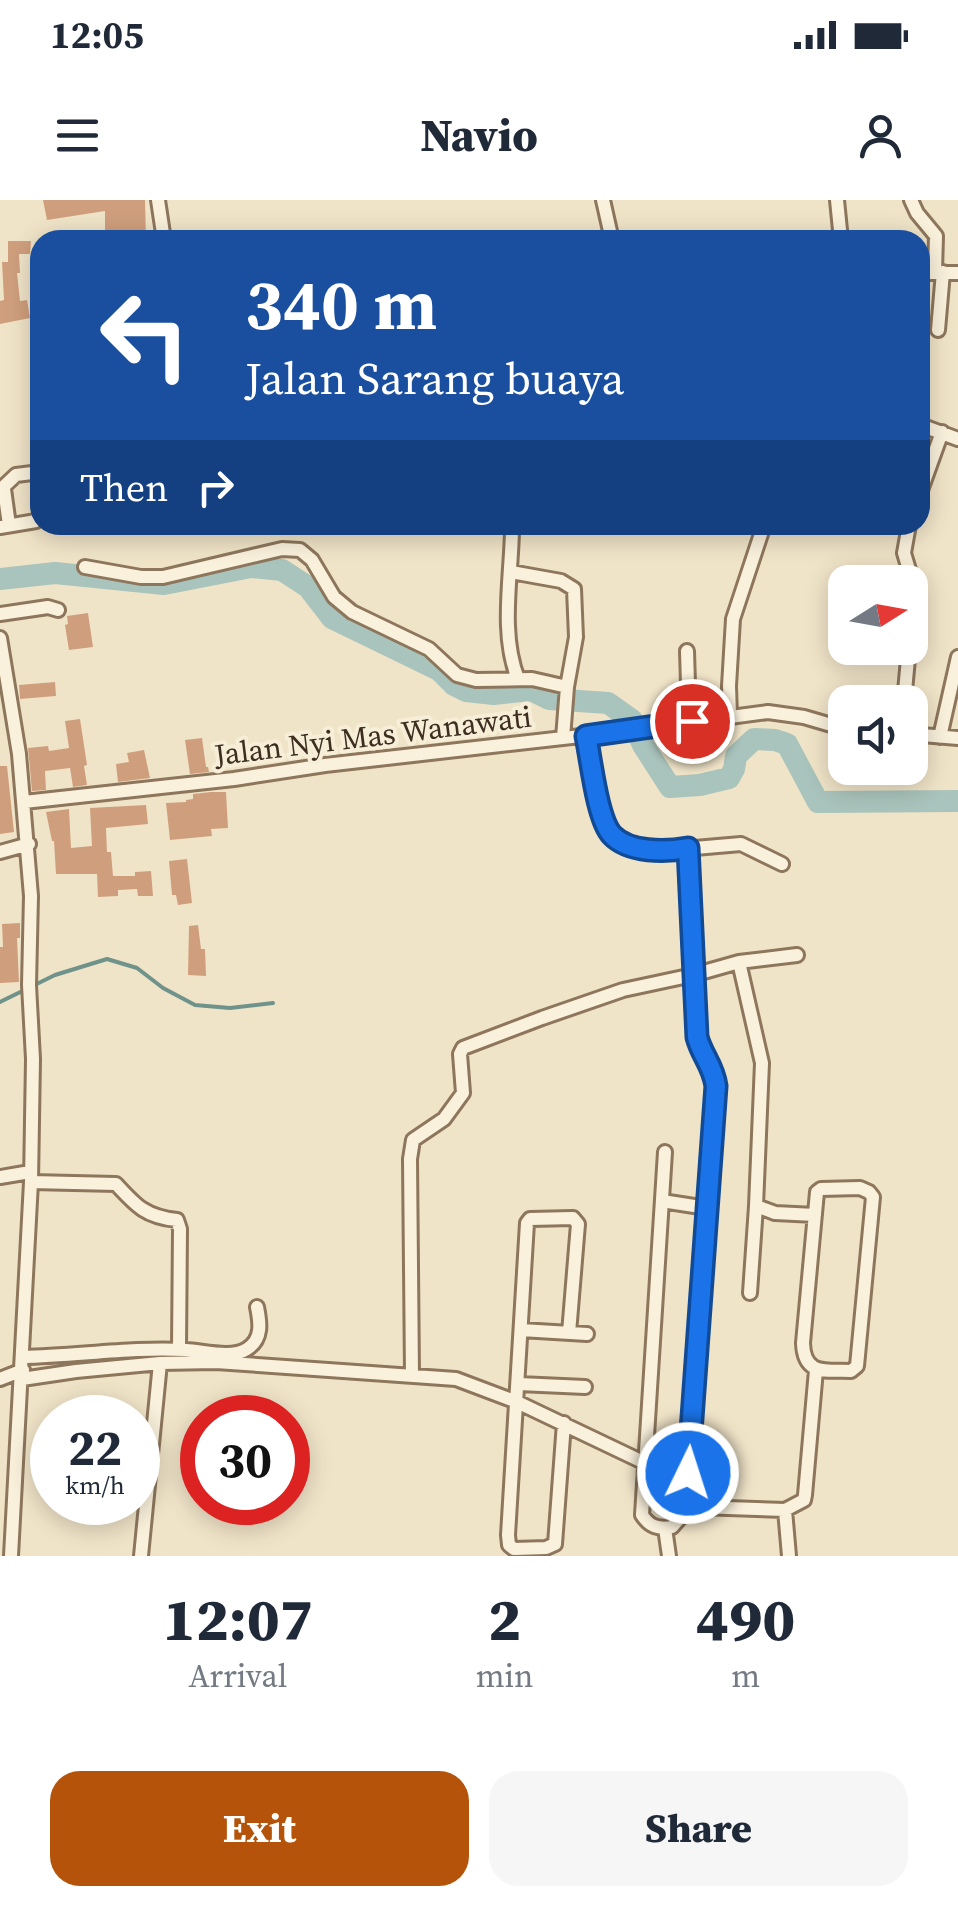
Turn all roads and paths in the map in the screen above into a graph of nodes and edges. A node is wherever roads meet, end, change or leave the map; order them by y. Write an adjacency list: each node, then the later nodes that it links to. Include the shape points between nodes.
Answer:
1 (158, 200): 5 (street)
2 (603, 200): 6 (street)
3 (837, 200): 7 (street)
4 (911, 200): 8 (street, via 936,236)
5 (162, 230)
6 (610, 230)
7 (840, 230)
8 (932, 272): 9 (street); 10 (street)
9 (958, 273)
10 (938, 330)
11 (930, 428): 12 (street)
12 (942, 432): 13 (street); 14 (street)
13 (958, 438)
14 (930, 465)
15 (30, 473): 16 (street)
16 (2, 489): 18 (street)
17 (30, 522): 18 (street)
18 (4, 526)
19 (512, 535): 24 (street)
20 (761, 535): 32 (street, via 733,619)
21 (907, 535): 22 (street)
22 (908, 565)
23 (85, 567): 30 (street, via 163,576 300,550 352,612 429,649 457,676)
24 (512, 572): 30 (street, via 508,640); 31 (street, via 574,589 576,637)
25 (58, 610): 26 (street)
26 (0, 614)
27 (0, 638): 40 (street)
28 (687, 650): 33 (street)
29 (958, 657): 37 (street)
30 (518, 679): 31 (street)
31 (567, 690): 38 (street)
32 (730, 716): 33 (street, Jalan Nyi Mas Wanawati); 34 (street, Jalan Nyi Mas Wanawati, via 781,713)
33 (692, 721): 35 (street, Jalan Nyi Mas Wanawati)
34 (828, 724)
35 (586, 736): 38 (street, Jalan Nyi Mas Wanawati); 42 (street, via 610,833 640,848)
36 (928, 736): 37 (street)
37 (940, 737): 39 (street)
38 (562, 738): 40 (street, Jalan Nyi Mas Wanawati)
39 (958, 738)
40 (24, 802): 41 (street)
41 (28, 844): 43 (street); 50 (street)
42 (674, 850): 44 (street, via 741,844); 47 (street)
43 (0, 852)
44 (782, 864)
45 (797, 954): 46 (street)
46 (739, 962): 47 (street); 52 (street, via 762,1063)
47 (693, 975): 53 (street, via 697,1037 716,1086); 64 (street, via 623,990 463,1048 463,1093 444,1119 413,1140 410,1159)
48 (665, 1152): 51 (street)
49 (0, 1177): 50 (street)
50 (30, 1177): 60 (street, via 116,1184 142,1211 178,1220); 62 (street)
51 (662, 1201): 53 (street); 70 (street)
52 (756, 1206): 54 (street); 55 (street)
53 (708, 1208): 71 (street)
54 (815, 1216): 63 (street, via 802,1343); 63 (street, via 821,1188 860,1188 873,1197 857,1366)
55 (750, 1294)
56 (257, 1307): 60 (street, via 260,1326 244,1352)
57 (521, 1330): 58 (street); 58 (street, via 527,1223 574,1218); 66 (street)
58 (569, 1334): 59 (street)
59 (587, 1334)
60 (179, 1350): 62 (street)
61 (160, 1363): 62 (street); 64 (street); 75 (street)
62 (22, 1369): 65 (street); 74 (street)
63 (816, 1370): 72 (street, via 806,1495)
64 (412, 1375): 68 (street, via 456,1379)
65 (0, 1378)
66 (519, 1384): 67 (street); 68 (street)
67 (586, 1387)
68 (517, 1402): 69 (street); 69 (street, via 508,1535 514,1550 555,1544)
69 (564, 1423): 70 (street)
70 (645, 1463): 73 (street, via 642,1515)
71 (686, 1510): 72 (street); 73 (street)
72 (786, 1510): 77 (street)
73 (665, 1528): 76 (street)
74 (12, 1556)
75 (142, 1556)
76 (669, 1556)
77 (789, 1556)

